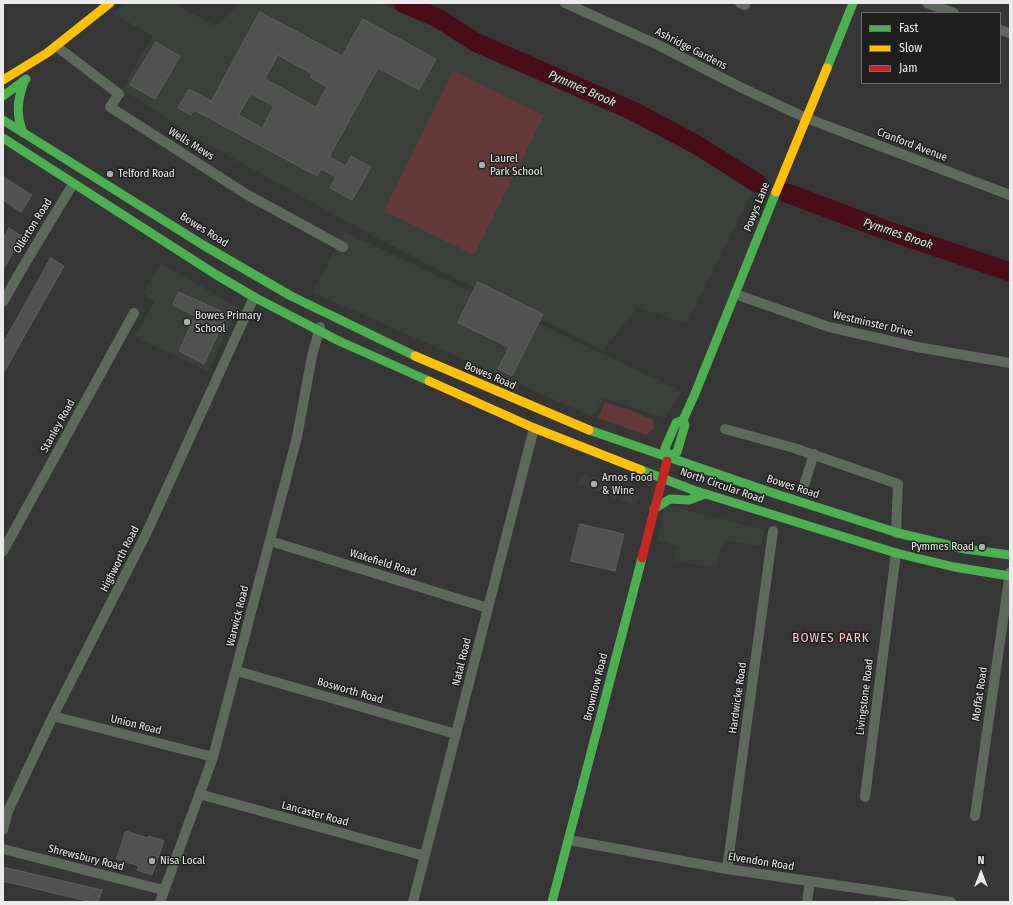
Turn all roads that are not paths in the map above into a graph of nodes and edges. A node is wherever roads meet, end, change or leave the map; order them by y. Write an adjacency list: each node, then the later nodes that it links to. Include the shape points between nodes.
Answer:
1 (110, 3): 6 (main road)
2 (565, 3): 11 (street, Ashridge Gardens, via 656,44)
3 (853, 3): 11 (main road, Powys Lane)
4 (927, 3): 5 (street)
5 (951, 12)
6 (56, 46): 7 (main road); 19 (street, Wells Mews, via 119,94 110,107 246,194)
7 (47, 53): 8 (main road); 9 (main road)
8 (3, 80)
9 (24, 82): 10 (main road); 13 (main road, via 16,109)
10 (3, 96)
11 (806, 118): 18 (street, Cranford Avenue); 20 (main road, Powys Lane)
12 (3, 120): 13 (main road, Bowes Road)
13 (23, 133): 24 (main road, Bowes Road, via 203,245)
14 (3, 138): 16 (main road)
15 (11, 154): 16 (main road)
16 (33, 159): 17 (main road)
17 (73, 184): 21 (main road); 22 (street, Ollerton Road)
18 (1010, 195)
19 (343, 247)
20 (735, 294): 26 (street, Westminster Drive, via 844,330 917,347); 31 (main road, Powys Lane, via 683,420 676,423 665,448)
21 (254, 296): 25 (main road); 45 (street, Highworth Road, via 146,534)
22 (3, 302)
23 (134, 313): 39 (street, Stanley Road)
24 (324, 314): 25 (street, Warwick Road); 28 (main road, Bowes Road, via 436,366)
25 (319, 331): 27 (main road); 38 (street, Warwick Road, via 298,436)
26 (1010, 363)
27 (534, 428): 32 (main road); 43 (street, Natal Road)
28 (581, 428): 31 (main road, Bowes Road); 32 (main road, via 604,442 660,465)
29 (726, 429): 30 (street)
30 (814, 454): 33 (street); 37 (street, via 898,484)
31 (668, 457): 32 (main road, Powys Lane); 37 (main road, Bowes Road)
32 (662, 477): 34 (main road, North Circular Road); 35 (main road, Brownlow Road)
33 (804, 485)
34 (705, 494): 35 (main road, via 688,500 670,499); 40 (main road, North Circular Road)
35 (654, 509): 52 (main road, Brownlow Road)
36 (773, 531): 55 (street, Hardwicke Road)
37 (896, 533): 41 (main road, Bowes Road)
38 (270, 541): 43 (street, Wakefield Road); 44 (street, Warwick Road)
39 (3, 551)
40 (896, 553): 42 (main road, via 954,567); 49 (street, Livingstone Road)
41 (1010, 555)
42 (1010, 573): 50 (street, Moffat Road)
43 (488, 608): 46 (street, Natal Road)
44 (237, 670): 46 (street, Bosworth Road); 47 (street, Warwick Road)
45 (53, 716): 47 (street, Union Road); 51 (street, Highworth Road, via 8,811)
46 (456, 734): 54 (street, Natal Road)
47 (213, 757): 48 (street, Warwick Road)
48 (199, 794): 54 (street, Lancaster Road); 57 (street, Warwick Road)
49 (865, 797)
50 (975, 816)
51 (3, 830)
52 (569, 840): 55 (street, Elvendon Road); 60 (main road, Brownlow Road)
53 (3, 849): 57 (street, Shrewsbury Road)
54 (425, 856): 59 (street, Natal Road)
55 (727, 869): 56 (street, Elvendon Road)
56 (810, 882): 61 (street); 62 (street, Elvendon Road)
57 (164, 890): 58 (street, Warwick Road)
58 (160, 902)
59 (413, 902)
60 (552, 902)
61 (806, 902)
62 (951, 902)

